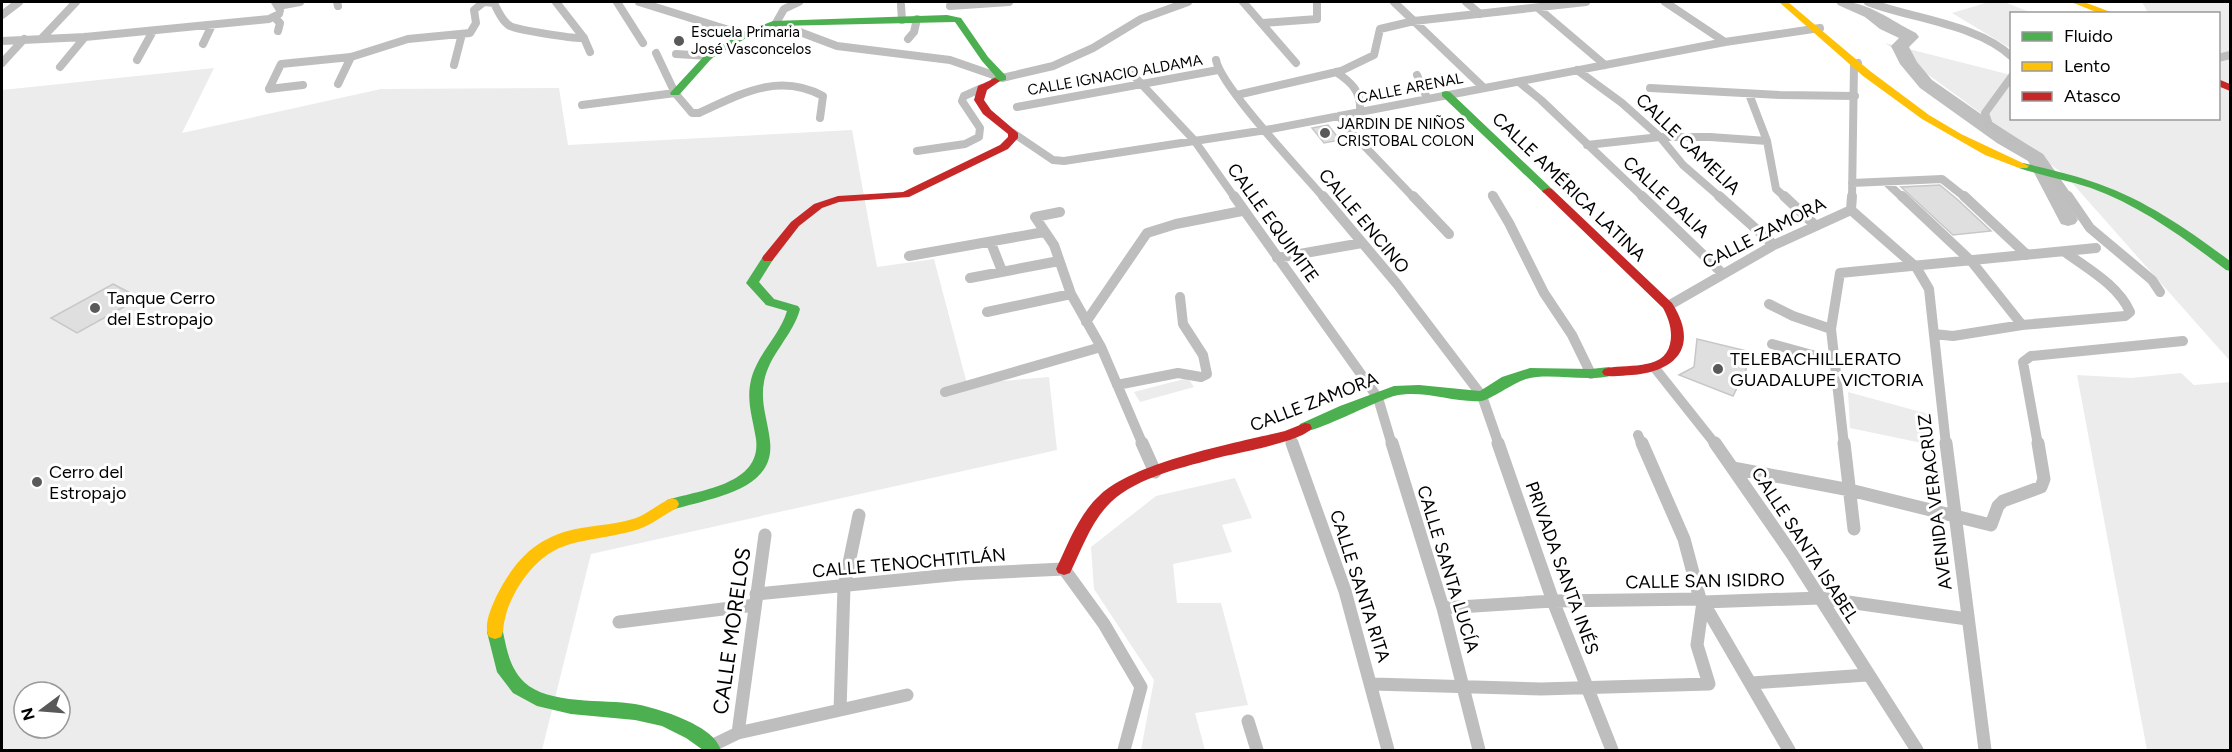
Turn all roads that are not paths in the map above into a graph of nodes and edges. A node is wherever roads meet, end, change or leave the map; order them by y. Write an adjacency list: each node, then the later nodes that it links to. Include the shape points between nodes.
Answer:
1 (19, 2): 27 (street)
2 (76, 2): 41 (street)
3 (300, 2): 21 (street)
4 (484, 2): 38 (street, via 474,10 473,31); 42 (street, via 494,3 507,24 516,30 543,32 567,40)
5 (556, 2): 42 (street)
6 (617, 2): 47 (street)
7 (639, 2): 39 (street)
8 (799, 2): 32 (street, via 784,6)
9 (1009, 2): 24 (street)
10 (1188, 2): 67 (street, via 1141,19 1053,66)
11 (1243, 2): 33 (street)
12 (1317, 2): 33 (street, via 1317,18)
13 (1394, 2): 31 (street)
14 (1466, 2): 26 (street)
15 (1586, 2): 23 (street)
16 (1665, 2): 46 (street)
17 (1783, 2): 35 (street)
18 (1790, 2): 35 (street)
19 (1868, 2): 52 (street, via 1990,40)
20 (2084, 2): 25 (street)
21 (276, 4): 28 (street, via 280,10)
22 (901, 5): 30 (street)
23 (1538, 8): 26 (street); 60 (street)
24 (951, 12): 29 (street); 67 (street)
25 (2107, 12)
26 (1480, 14): 31 (street)
27 (2, 15)
28 (275, 18): 34 (street); 37 (street, via 280,23)
29 (917, 19): 30 (street); 44 (street)
30 (902, 20): 32 (street)
31 (1414, 21): 64 (street, via 1380,29 1374,55); 74 (street)
32 (776, 23): 39 (street); 67 (street, via 837,46 950,60)
33 (1263, 23): 57 (street)
34 (212, 25): 36 (street); 48 (street)
35 (1816, 28): 46 (street, CALLE ARENAL); 62 (street)
36 (153, 31): 40 (street); 55 (street)
37 (278, 31)
38 (462, 34): 54 (street, via 408,39); 58 (street)
39 (745, 35): 53 (street)
40 (85, 36): 41 (street); 61 (street)
41 (42, 38): 43 (street)
42 (584, 38): 49 (street)
43 (24, 39): 45 (street); 56 (street)
44 (908, 39)
45 (2, 41)
46 (1725, 42): 60 (street, CALLE ARENAL)
47 (643, 43)
48 (203, 44)
49 (590, 52)
50 (656, 53): 76 (street)
51 (676, 54): 53 (street)
52 (2010, 54)
53 (709, 56): 76 (street)
54 (351, 57): 70 (street); 72 (street, via 281,64 268,89)
55 (137, 60)
56 (2, 63)
57 (1296, 63)
58 (454, 65)
59 (1217, 65): 71 (street, CALLE IGNACIO ALDAMA); 79 (street, CALLE ENCINO)
60 (1605, 65): 63 (street, CALLE ARENAL)
61 (60, 67)
62 (1860, 67): 80 (street); 94 (street, via 1938,125 1978,147)
63 (1577, 70): 69 (street, CALLE ARENAL); 89 (street, CALLE CAMELIA)
64 (1336, 72): 79 (street); 84 (street, via 1354,85 1362,98)
65 (1133, 75): 71 (street, CALLE EQUIMITE)
66 (1417, 75): 81 (street)
67 (1002, 78): 73 (street)
68 (2010, 79): 94 (street, via 1985,113 1989,125 2041,158)
69 (1519, 82): 74 (street, CALLE ARENAL); 92 (street, CALLE DALIA)
70 (338, 84)
71 (1141, 84): 83 (street, CALLE IGNACIO ALDAMA); 90 (street, CALLE EQUIMITE)
72 (303, 85)
73 (982, 88): 88 (street, via 978,95 982,105); 93 (street, via 964,96 962,101 980,128 979,137 965,144)
74 (1484, 88): 77 (street, CALLE ARENAL)
75 (1650, 88): 78 (street)
76 (675, 93): 82 (street); 86 (street, via 689,112 699,113 760,86 792,85 814,89 823,96)
77 (1446, 94): 81 (street, CALLE ARENAL); 123 (street, CALLE AMÉRICA LATINA)
78 (1749, 94): 80 (street); 91 (street)
79 (1237, 95): 87 (street, CALLE ENCINO)
80 (1855, 96): 95 (street)
81 (1427, 98): 84 (street, CALLE ARENAL)
82 (582, 105)
83 (1017, 107)
84 (1360, 110): 85 (street, CALLE ARENAL)
85 (1339, 116): 87 (street, CALLE ARENAL); 103 (street)
86 (820, 118)
87 (1266, 130): 90 (street, CALLE ARENAL); 105 (street, CALLE ENCINO)
88 (1013, 133): 90 (street, CALLE ARENAL, via 1058,162); 166 (street, via 1004,148 968,162 909,194 826,201 803,216 760,266 752,284 764,300 794,309 794,313 760,365 757,417 766,445 762,463 749,477 731,487 675,504 634,525 565,536 536,549 514,576 494,626 501,668 517,688 535,699 556,704 613,708 677,722)
89 (1660, 137): 91 (street); 92 (street); 106 (street, CALLE CAMELIA, via 1683,165)
90 (1194, 140): 98 (street, CALLE EQUIMITE)
91 (1767, 141): 101 (street, via 1776,189)
92 (1587, 146): 117 (street, CALLE DALIA)
93 (917, 150)
94 (2049, 174): 115 (street, via 2133,201 2178,226); 119 (street, via 2090,228 2152,280)
95 (1852, 183): 96 (street); 99 (street)
96 (1887, 183): 109 (street, via 1942,179); 113 (street)
97 (1492, 195): 134 (street)
98 (1242, 210): 111 (street, CALLE EQUIMITE); 125 (street, via 1147,233)
99 (1851, 210): 101 (street, CALLE ZAMORA); 114 (street, AVENIDA VERACRUZ)
100 (1060, 212): 102 (street, via 1035,217)
101 (1816, 226): 106 (street, CALLE ZAMORA)
102 (1044, 232): 104 (street); 112 (street)
103 (1449, 234)
104 (991, 243): 110 (street); 116 (street)
105 (1362, 243): 111 (street); 137 (street, CALLE ENCINO)
106 (1774, 245): 117 (street, CALLE ZAMORA)
107 (2096, 248): 108 (street)
108 (2065, 252): 109 (street); 126 (street, via 2128,304 2130,312 2125,316)
109 (2027, 255): 113 (street)
110 (909, 256)
111 (1277, 258): 138 (street, CALLE EQUIMITE)
112 (1059, 261): 116 (street); 120 (street)
113 (1972, 262): 114 (street); 126 (street)
114 (1916, 267): 127 (street, via 1840,273); 128 (street, AVENIDA VERACRUZ, via 1929,289)
115 (2230, 267)
116 (1002, 271): 118 (street)
117 (1722, 273): 123 (street, CALLE ZAMORA)
118 (970, 278)
119 (2160, 292)
120 (1071, 294): 124 (street); 125 (street)
121 (1180, 297): 135 (street, via 1183,325 1205,358 1207,374 1201,377 1178,373)
122 (1768, 304): 127 (street)
123 (1668, 306): 133 (street, via 1677,319 1679,343 1668,360)
124 (987, 312)
125 (1086, 322): 131 (street)
126 (2022, 325): 128 (street, via 1953,336)
127 (1831, 329): 132 (street)
128 (1934, 334): 145 (street, AVENIDA VERACRUZ)
129 (2182, 341): 145 (street, via 2031,356 2023,363 2044,479 2041,487 2003,501 1991,525)
130 (1772, 344): 132 (street)
131 (1101, 347): 135 (street); 136 (street)
132 (1834, 361): 143 (street)
133 (1654, 367): 134 (street); 141 (street, CALLE SANTA ISABEL, via 1698,418)
134 (1591, 374): 137 (street, via 1530,373)
135 (1117, 385): 142 (street)
136 (945, 392)
137 (1482, 396): 138 (street, CALLE ZAMORA, via 1419,390 1394,391); 152 (street, PRIVADA SANTA INÉS)
138 (1378, 398): 139 (street, CALLE ZAMORA); 154 (street, CALLE SANTA LUCÍA)
139 (1288, 435): 142 (street, CALLE ZAMORA); 159 (street, CALLE SANTA RITA, via 1309,485)
140 (1638, 435): 153 (street, via 1684,539)
141 (1733, 468): 143 (street); 150 (street, CALLE SANTA ISABEL)
142 (1155, 472): 148 (street, CALLE ZAMORA, via 1129,482 1107,497 1086,523)
143 (1850, 490): 145 (street); 146 (street)
144 (859, 516): 149 (street)
145 (1954, 517): 155 (street, AVENIDA VERACRUZ)
146 (1854, 529)
147 (765, 535): 151 (street, CALLE MORELOS)
148 (1064, 569): 149 (street, CALLE TENOCHTITLÁN, via 961,574); 167 (street, via 1104,624 1142,687)
149 (844, 587): 151 (street, CALLE TENOCHTITLÁN); 163 (street)
150 (1820, 598): 153 (street, CALLE SAN ISIDRO); 155 (street, CALLE SAN ISIDRO); 157 (street, CALLE SANTA ISABEL)
151 (756, 600): 156 (street, CALLE TENOCHTITLÁN); 165 (street, CALLE MORELOS)
152 (1553, 601): 153 (street, CALLE SAN ISIDRO); 154 (street, CALLE SAN ISIDRO); 160 (street, PRIVADA SANTA INÉS)
153 (1702, 601): 158 (street); 160 (street, via 1697,645 1708,684)
154 (1443, 608): 161 (street, CALLE SANTA LUCÍA)
155 (1967, 619): 174 (street, AVENIDA VERACRUZ)
156 (619, 622)
157 (1867, 675): 158 (street); 173 (street, CALLE SANTA ISABEL)
158 (1752, 683): 172 (street)
159 (1374, 684): 161 (street); 169 (street, CALLE SANTA RITA)
160 (1587, 689): 161 (street); 171 (street, PRIVADA SANTA INÉS)
161 (1465, 690): 170 (street, CALLE SANTA LUCÍA)
162 (907, 694): 163 (street)
163 (840, 710): 165 (street)
164 (1248, 721): 168 (street)
165 (738, 733): 166 (street)
166 (712, 748)
167 (1124, 750)
168 (1257, 750)
169 (1388, 750)
170 (1479, 750)
171 (1611, 750)
172 (1789, 750)
173 (1917, 750)
174 (1985, 750)

